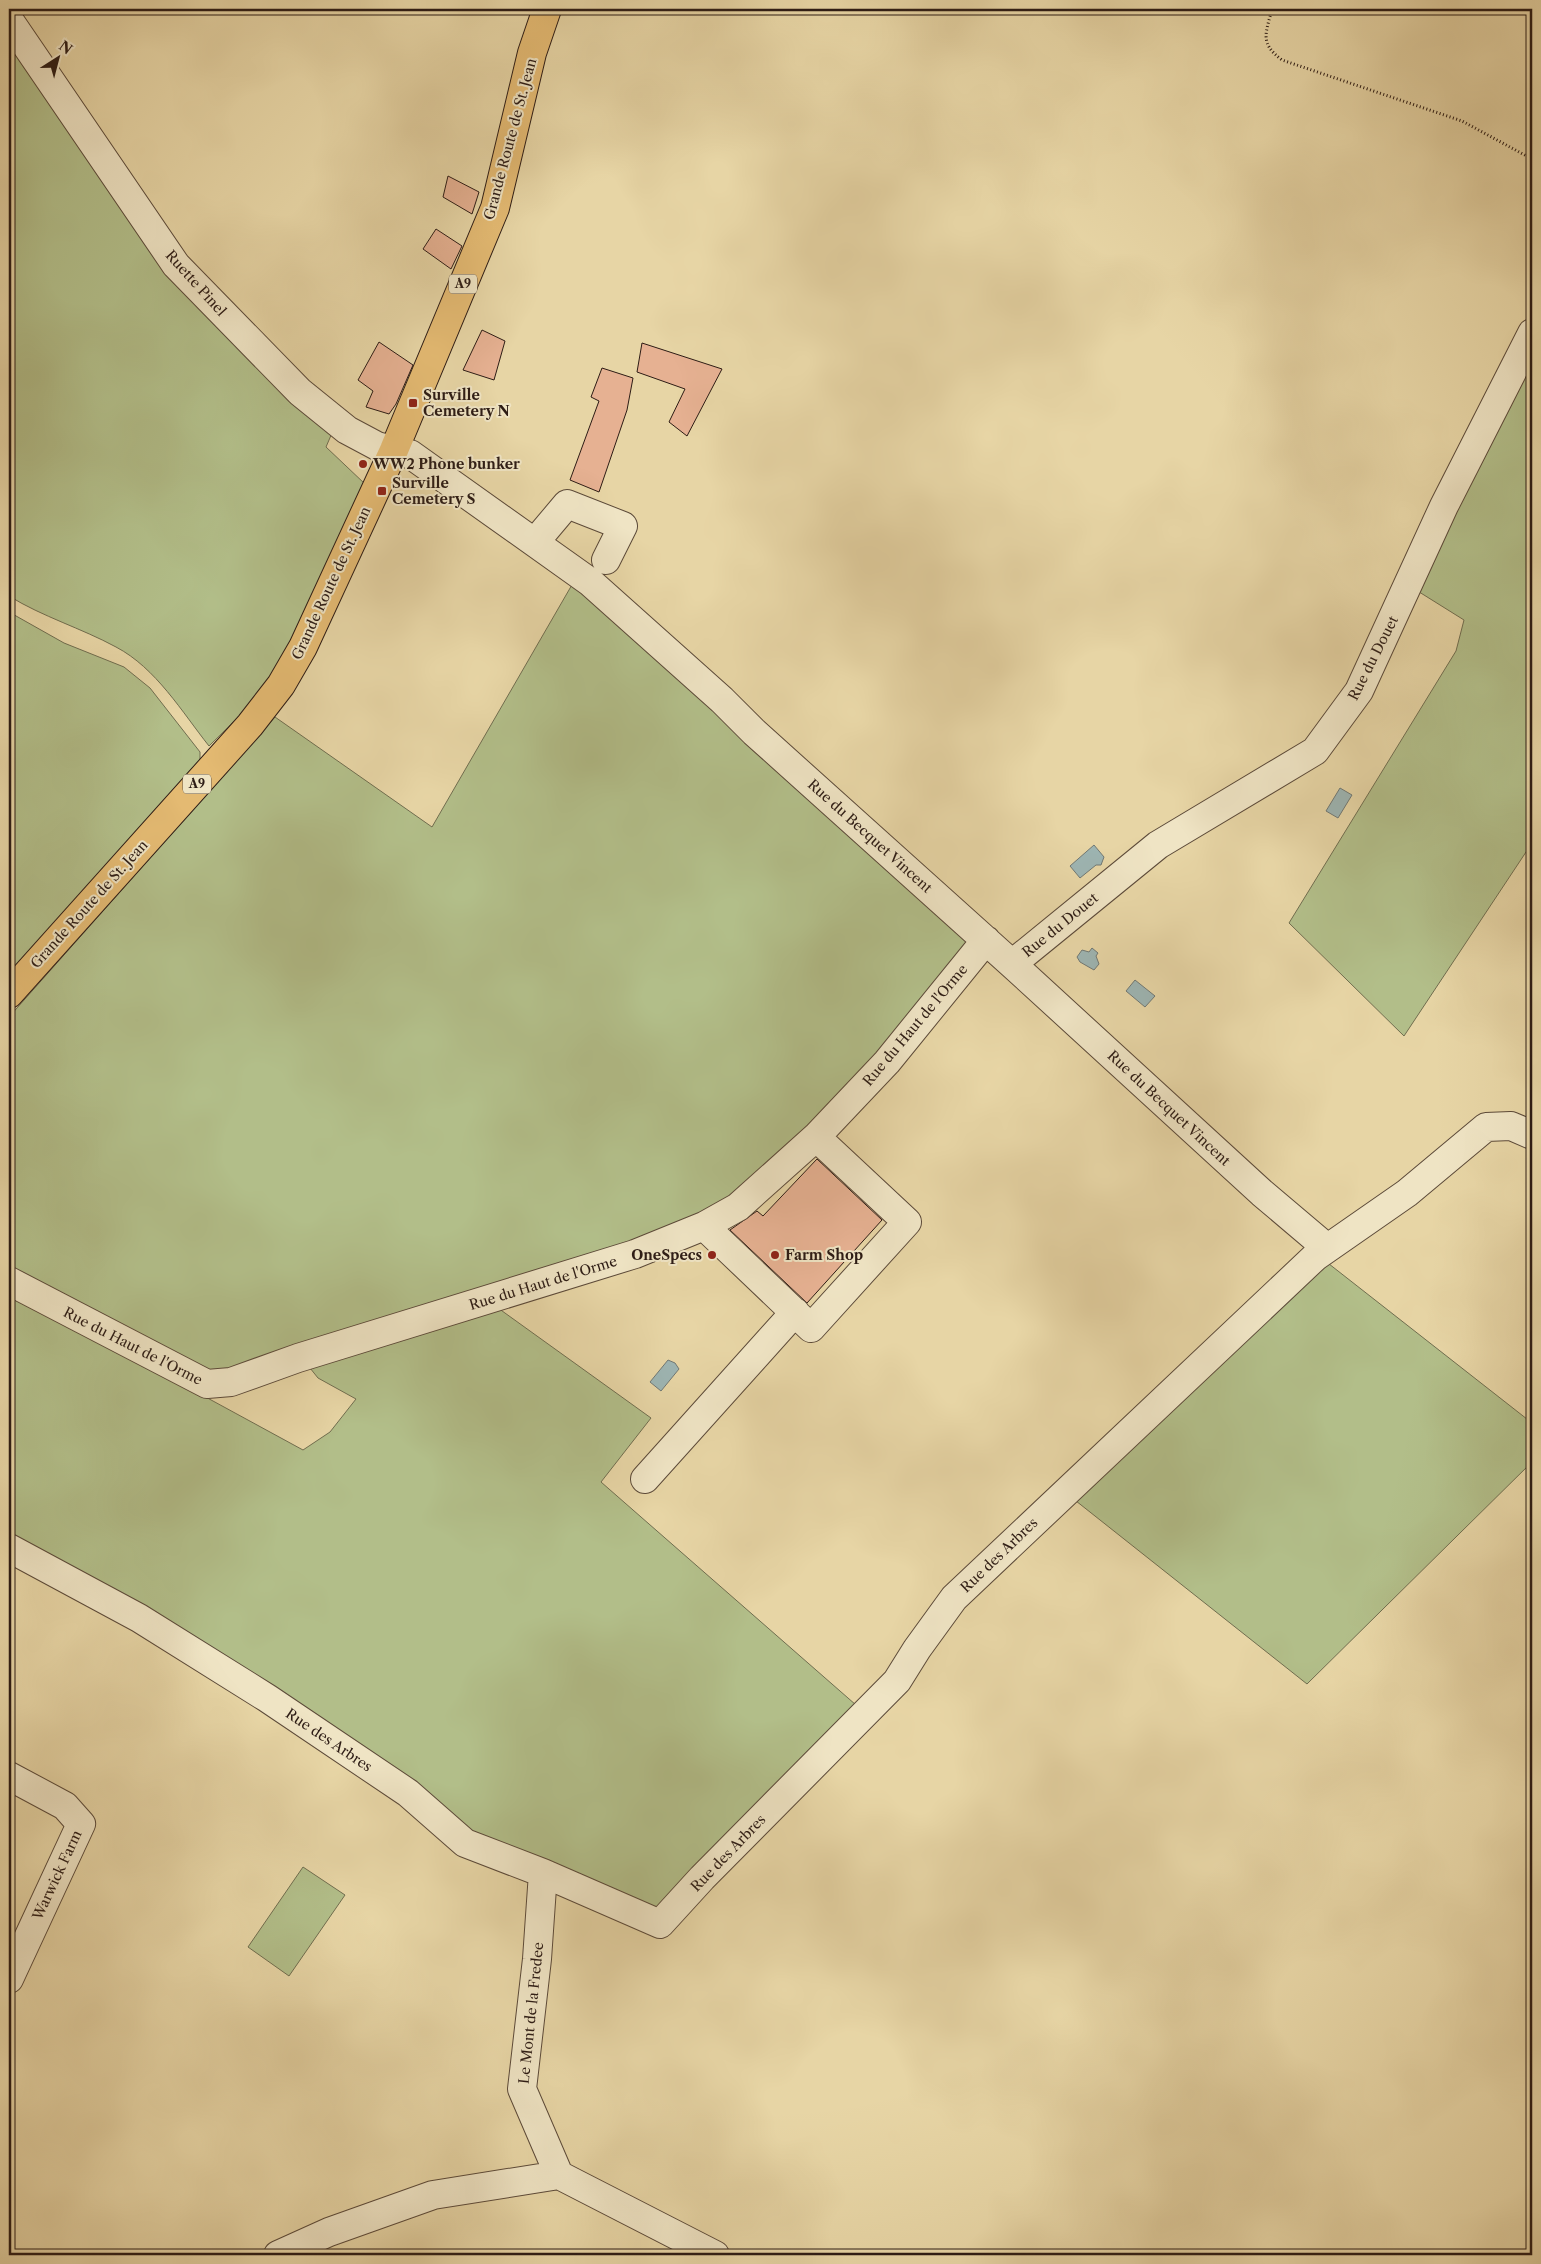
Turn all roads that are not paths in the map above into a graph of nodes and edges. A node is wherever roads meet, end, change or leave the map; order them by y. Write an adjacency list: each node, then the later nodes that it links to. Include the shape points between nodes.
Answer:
1 (547, 9): 4 (main road, Grande Route de St. Jean / A9, via 532,53 495,208)
2 (9, 20): 4 (street, Ruette Pinel, via 176,265 300,392 347,430 377,446)
3 (1532, 333): 8 (street, Rue du Douet, via 1444,506 1359,691 1315,751 1158,845)
4 (394, 450): 5 (street, Rue du Becquet Vincent, via 410,454); 9 (main road, Grande Route de St. Jean / A9, via 303,647 281,685 250,725)
5 (535, 542): 6 (street, via 567,504 623,526); 7 (street, Rue du Becquet Vincent, via 622,610)
6 (606, 560)
7 (986, 940): 8 (street, Rue du Becquet Vincent); 11 (street, Rue du Haut de l'Orme, via 887,1062)
8 (1012, 964): 13 (street, Rue du Becquet Vincent, via 1262,1193)
9 (9, 994)
10 (1532, 1135): 13 (street, via 1511,1126 1486,1127 1407,1193)
11 (816, 1137): 12 (street, Rue du Haut de l'Orme, via 738,1207); 15 (street, via 907,1222 811,1328)
12 (704, 1226): 14 (street, Rue du Haut de l'Orme, via 635,1254 298,1358 231,1382 208,1384); 15 (street)
13 (1327, 1248): 19 (street, Rue des Arbres, via 954,1598 897,1681 660,1924)
14 (9, 1281)
15 (795, 1312): 16 (street)
16 (644, 1479)
17 (9, 1548): 19 (street, Rue des Arbres, via 139,1618 267,1698 408,1793 465,1843)
18 (9, 1776): 20 (street, Warwick Farm, via 66,1806 81,1824)
19 (543, 1873): 21 (street, Le Mont de la Fredee, via 522,2089)
20 (9, 1979)
21 (559, 2175): 22 (street, via 432,2195 329,2232); 23 (street)
22 (278, 2255)
23 (715, 2255)

